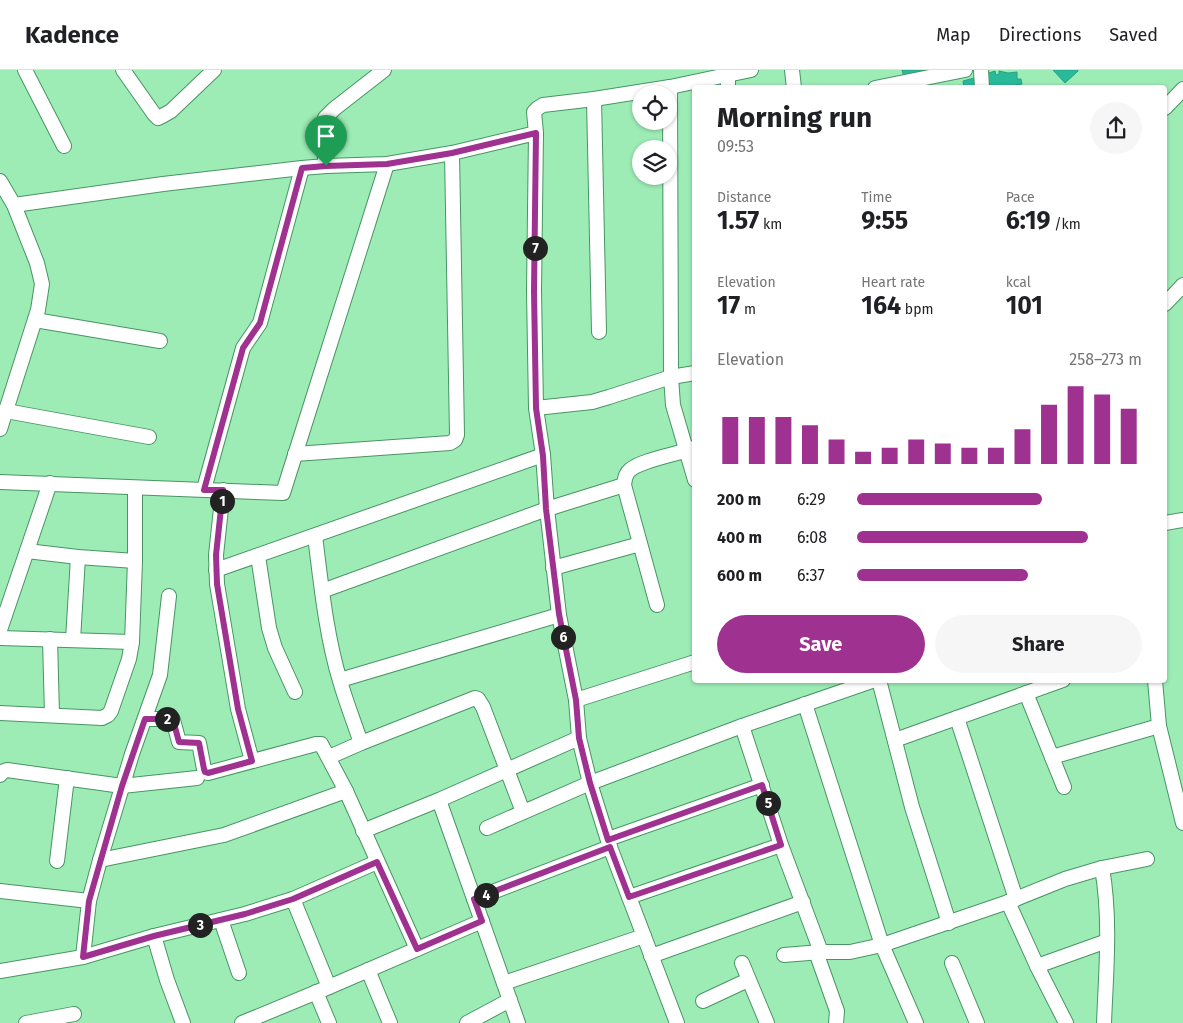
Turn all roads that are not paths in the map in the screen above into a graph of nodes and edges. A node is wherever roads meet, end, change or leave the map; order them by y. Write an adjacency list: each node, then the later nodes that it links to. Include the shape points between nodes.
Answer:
1 (26, 70): 21 (street)
2 (123, 70): 3 (street, via 158,118 171,111)
3 (214, 70)
4 (746, 70): 10 (street)
5 (792, 70): 11 (street)
6 (965, 70): 9 (street)
7 (980, 70): 13 (street)
8 (381, 71): 24 (street, via 325,118 322,130)
9 (898, 80): 12 (street)
10 (728, 81): 14 (street)
11 (794, 85)
12 (884, 85)
13 (982, 85)
14 (677, 86)
15 (1183, 89): 18 (street)
16 (632, 93): 17 (street)
17 (594, 99): 20 (street, via 538,108 534,112); 31 (street)
18 (1167, 106)
19 (670, 130): 34 (street)
20 (536, 133): 22 (street); 35 (street)
21 (64, 146)
22 (452, 153): 23 (street); 40 (street, via 455,440 450,443)
23 (387, 164): 24 (street); 40 (street)
24 (326, 166): 25 (street)
25 (302, 168): 27 (street); 46 (street, via 260,323 243,348)
26 (0, 181): 27 (street)
27 (14, 205): 30 (street, via 41,275 41,296)
28 (1183, 285): 29 (street)
29 (1167, 302)
30 (34, 320): 32 (street); 36 (street)
31 (599, 332)
32 (160, 341)
33 (692, 374): 34 (street)
34 (671, 377): 35 (street, via 592,402); 39 (street, via 673,405)
35 (536, 408): 41 (street)
36 (6, 411): 37 (street); 38 (street)
37 (0, 429)
38 (149, 437)
39 (690, 450): 44 (street, via 642,463 629,470)
40 (295, 454): 47 (street, via 283,493)
41 (543, 456): 48 (street); 51 (street)
42 (0, 482): 43 (street)
43 (50, 483): 45 (street); 53 (street)
44 (624, 485): 48 (street); 52 (street)
45 (135, 488): 46 (street); 56 (street)
46 (204, 490): 47 (street)
47 (223, 490): 58 (street)
48 (546, 509): 57 (street); 59 (street)
49 (1183, 520): 50 (street)
50 (1167, 523)
51 (315, 536): 54 (street); 59 (street)
52 (640, 544): 57 (street); 61 (street)
53 (27, 551): 55 (street); 63 (street)
54 (258, 556): 58 (street); 74 (street, via 269,628)
55 (78, 557): 56 (street); 66 (street)
56 (134, 561): 67 (street)
57 (553, 568): 62 (street)
58 (216, 570): 89 (street, via 238,709)
59 (322, 591): 69 (street)
60 (169, 596): 81 (street, via 160,675)
61 (657, 605)
62 (559, 614): 69 (street); 76 (street)
63 (0, 630)
64 (0, 638): 65 (street)
65 (50, 639): 66 (street); 79 (street)
66 (73, 640): 67 (street)
67 (132, 642): 79 (street, via 108,715 102,718)
68 (692, 663): 76 (street)
69 (340, 680): 86 (street)
70 (866, 683): 77 (street)
71 (880, 683): 85 (street)
72 (1054, 683): 75 (street)
73 (1155, 683): 83 (street)
74 (295, 692)
75 (1026, 693): 80 (street); 88 (street)
76 (576, 700): 84 (street)
77 (806, 704): 82 (street); 124 (street)
78 (0, 713): 79 (street)
79 (52, 715)
80 (957, 718): 85 (street); 115 (street)
81 (145, 719): 89 (street, via 173,720 179,742 199,743 205,772); 96 (street)
82 (742, 726): 94 (street); 95 (street)
83 (1159, 726): 88 (street); 101 (street)
84 (579, 738): 90 (street); 94 (street)
85 (895, 740): 120 (street, via 912,807)
86 (361, 743): 87 (street); 90 (street, via 476,698 483,707)
87 (329, 757): 89 (street, via 321,744 316,744); 98 (street)
88 (1052, 757): 97 (street)
89 (252, 761)
90 (507, 770): 99 (street); 100 (street)
91 (0, 775): 92 (street, via 8,770)
92 (67, 778): 96 (street); 108 (street)
93 (197, 778): 96 (street)
94 (590, 783): 100 (street); 104 (street)
95 (762, 785): 104 (street); 105 (street)
96 (122, 786): 107 (street)
97 (1064, 787)
98 (346, 791): 103 (street); 107 (street, via 224,835)
99 (439, 800): 103 (street); 114 (street)
100 (523, 812): 102 (street)
101 (1183, 823)
102 (487, 828)
103 (363, 831): 109 (street)
104 (609, 843): 112 (street); 114 (street)
105 (781, 845): 112 (street); 117 (street)
106 (1147, 859): 110 (street)
107 (100, 860): 116 (street)
108 (57, 861)
109 (377, 862): 113 (street); 125 (street)
110 (1102, 868): 115 (street); 123 (street)
111 (0, 891): 116 (street)
112 (629, 897): 122 (street)
113 (293, 899): 118 (street); 138 (street)
114 (474, 899): 119 (street)
115 (1012, 900): 120 (street); 132 (street)
116 (89, 901): 129 (street)
117 (802, 902): 126 (street); 128 (street)
118 (221, 920): 121 (street); 135 (street)
119 (482, 921): 125 (street); 137 (street)
120 (949, 923): 124 (street)
121 (154, 936): 129 (street); 144 (street)
122 (644, 936): 128 (street); 137 (street)
123 (1107, 941): 132 (street); 155 (street)
124 (882, 945): 126 (street, via 850,952); 152 (street)
125 (417, 949): 133 (street)
126 (818, 952): 127 (street); 151 (street, via 837,1011)
127 (784, 955)
128 (651, 956): 149 (street)
129 (83, 957): 134 (street)
130 (742, 963): 136 (street)
131 (952, 963): 153 (street)
132 (1037, 966): 154 (street)
133 (368, 970): 138 (street); 146 (street)
134 (0, 971)
135 (239, 973)
136 (748, 980): 140 (street); 150 (street)
137 (504, 983): 139 (street)
138 (322, 989): 142 (street); 145 (street)
139 (510, 1000): 147 (street); 148 (street)
140 (703, 1001)
141 (74, 1014): 143 (street)
142 (249, 1022)
143 (26, 1023)
144 (183, 1023)
145 (329, 1023)
146 (390, 1023)
147 (467, 1023)
148 (518, 1023)
149 (676, 1023)
150 (767, 1023)
151 (836, 1023)
152 (916, 1023)
153 (977, 1023)
154 (1066, 1023)
155 (1104, 1023)

